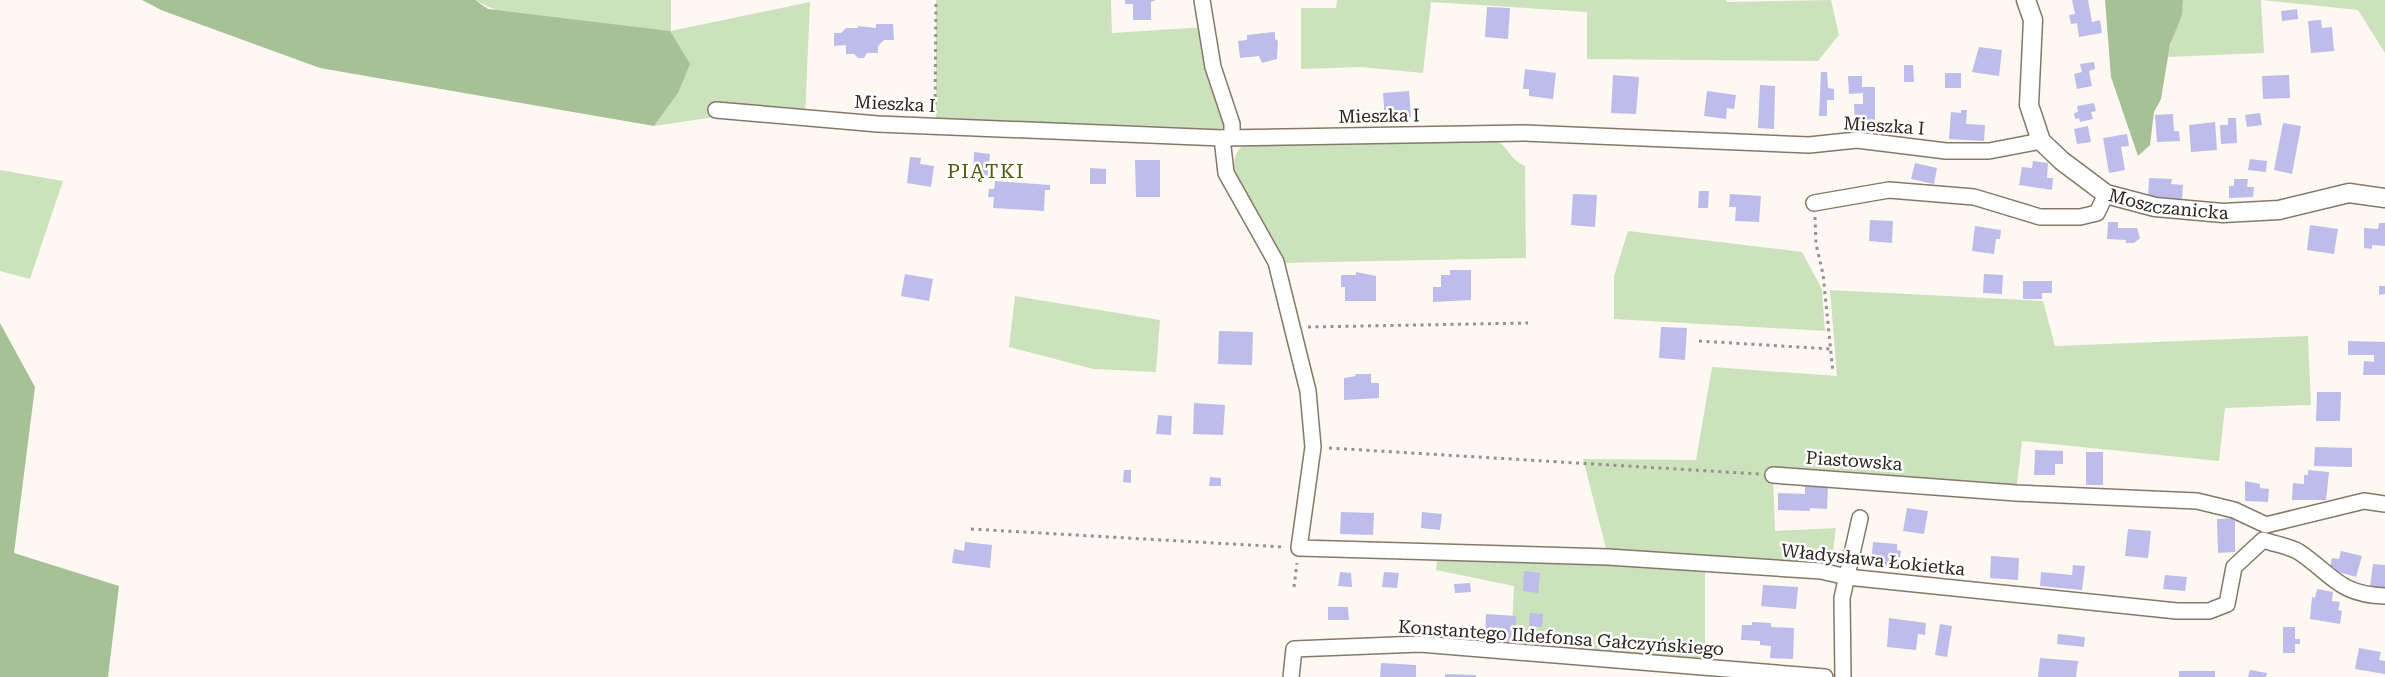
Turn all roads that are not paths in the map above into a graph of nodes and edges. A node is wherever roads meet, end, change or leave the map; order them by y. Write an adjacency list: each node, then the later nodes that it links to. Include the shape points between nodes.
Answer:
1 (1202, 0): 4 (street, via 1213,67 1232,124)
2 (2026, 0): 5 (street, Moszczanicka, via 2033,20 2029,105)
3 (716, 110): 4 (street, Mieszka I, via 936,126)
4 (1227, 137): 5 (street, Mieszka I, via 1524,133 1809,145 1857,140 1946,151 1989,151); 13 (street, Władysława Łokietka, via 1226,173 1276,262 1308,391 1313,447 1299,548 1608,556)
5 (2042, 141): 6 (street, Moszczanicka)
6 (2106, 194): 7 (street, Moszczanicka, via 2155,207 2223,213 2279,210 2349,193); 8 (street, via 2097,213 2040,218 1974,197 1889,190)
7 (2385, 198)
8 (1815, 203)
9 (1773, 475): 12 (street, Piastowska, via 2016,493 2197,501 2234,510)
10 (2385, 504): 12 (street, via 2364,501)
11 (1860, 518): 13 (street)
12 (2265, 532): 13 (street, Władysława Łokietka, via 2234,567 2227,603 2209,611); 14 (street, via 2297,550 2339,585)
13 (1847, 577): 17 (street, via 1842,598)
14 (2385, 596)
15 (1291, 677): 16 (street, Konstantego Ildefonsa Gałczyńskiego, via 1294,649 1420,644)
16 (1825, 677)
17 (1843, 677)

